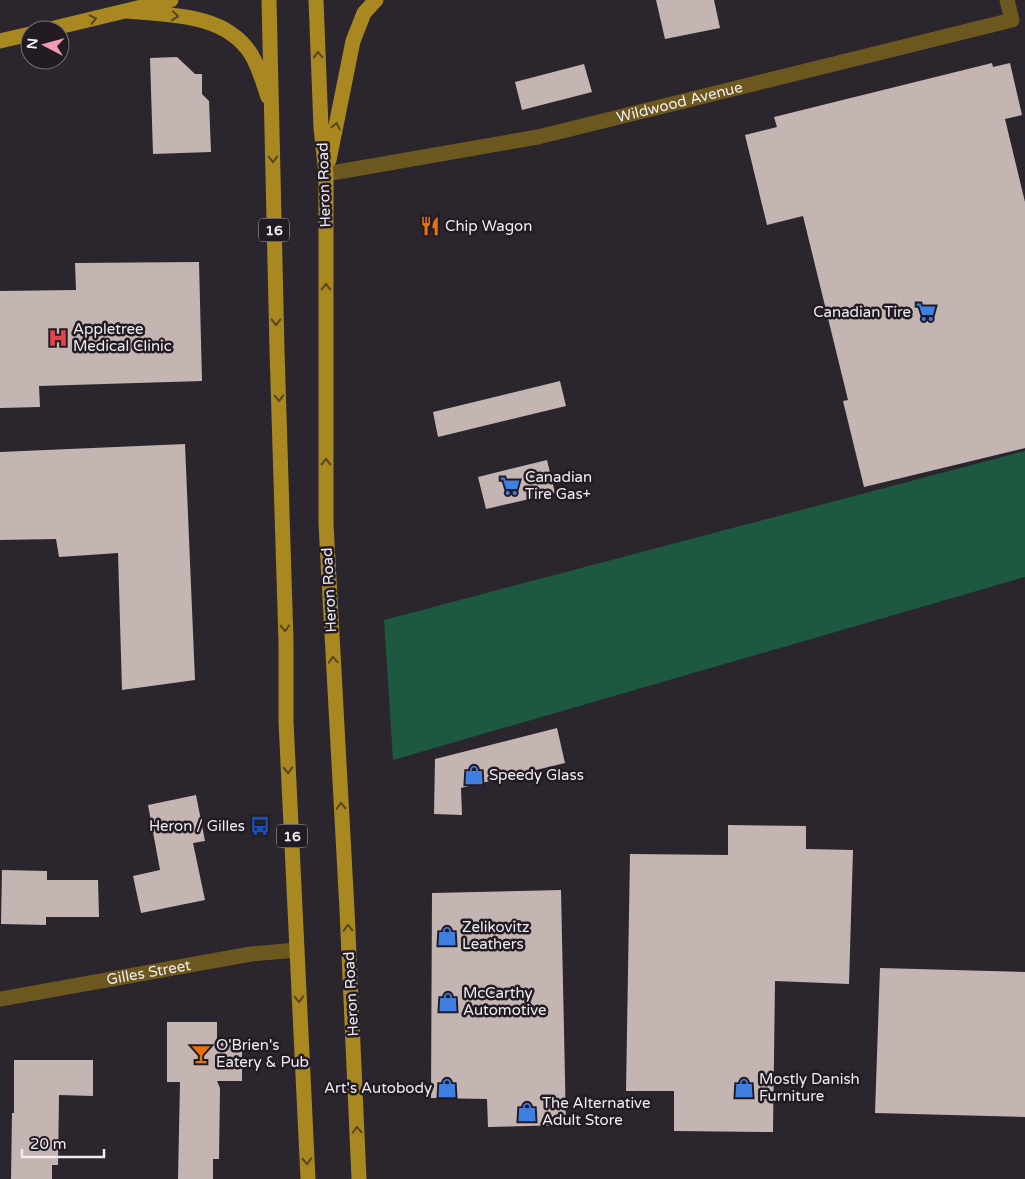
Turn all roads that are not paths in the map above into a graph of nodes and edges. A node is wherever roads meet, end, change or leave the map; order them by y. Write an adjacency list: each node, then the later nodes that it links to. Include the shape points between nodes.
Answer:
1 (171, 0): 6 (main road)
2 (269, 0): 10 (main road, 16)
3 (316, 0): 11 (main road, Heron Road, one-way to 3)
4 (376, 0): 11 (main road, one-way to 4, via 353,41 364,13)
5 (1007, 0): 11 (street, Wildwood Avenue, via 1012,20 538,137)
6 (127, 11): 7 (main road, one-way to 6); 10 (main road, one-way to 10, via 205,21 233,34 251,54)
7 (70, 24)
8 (20, 36): 9 (main road)
9 (0, 41)
10 (272, 110): 12 (main road, 16, one-way to 12, via 286,721)
11 (326, 174): 15 (main road, Heron Road, one-way to 11, via 326,533)
12 (297, 950): 13 (street, Gilles Street, via 251,954); 14 (main road, 16, one-way to 14)
13 (0, 999)
14 (308, 1179)
15 (359, 1179)

